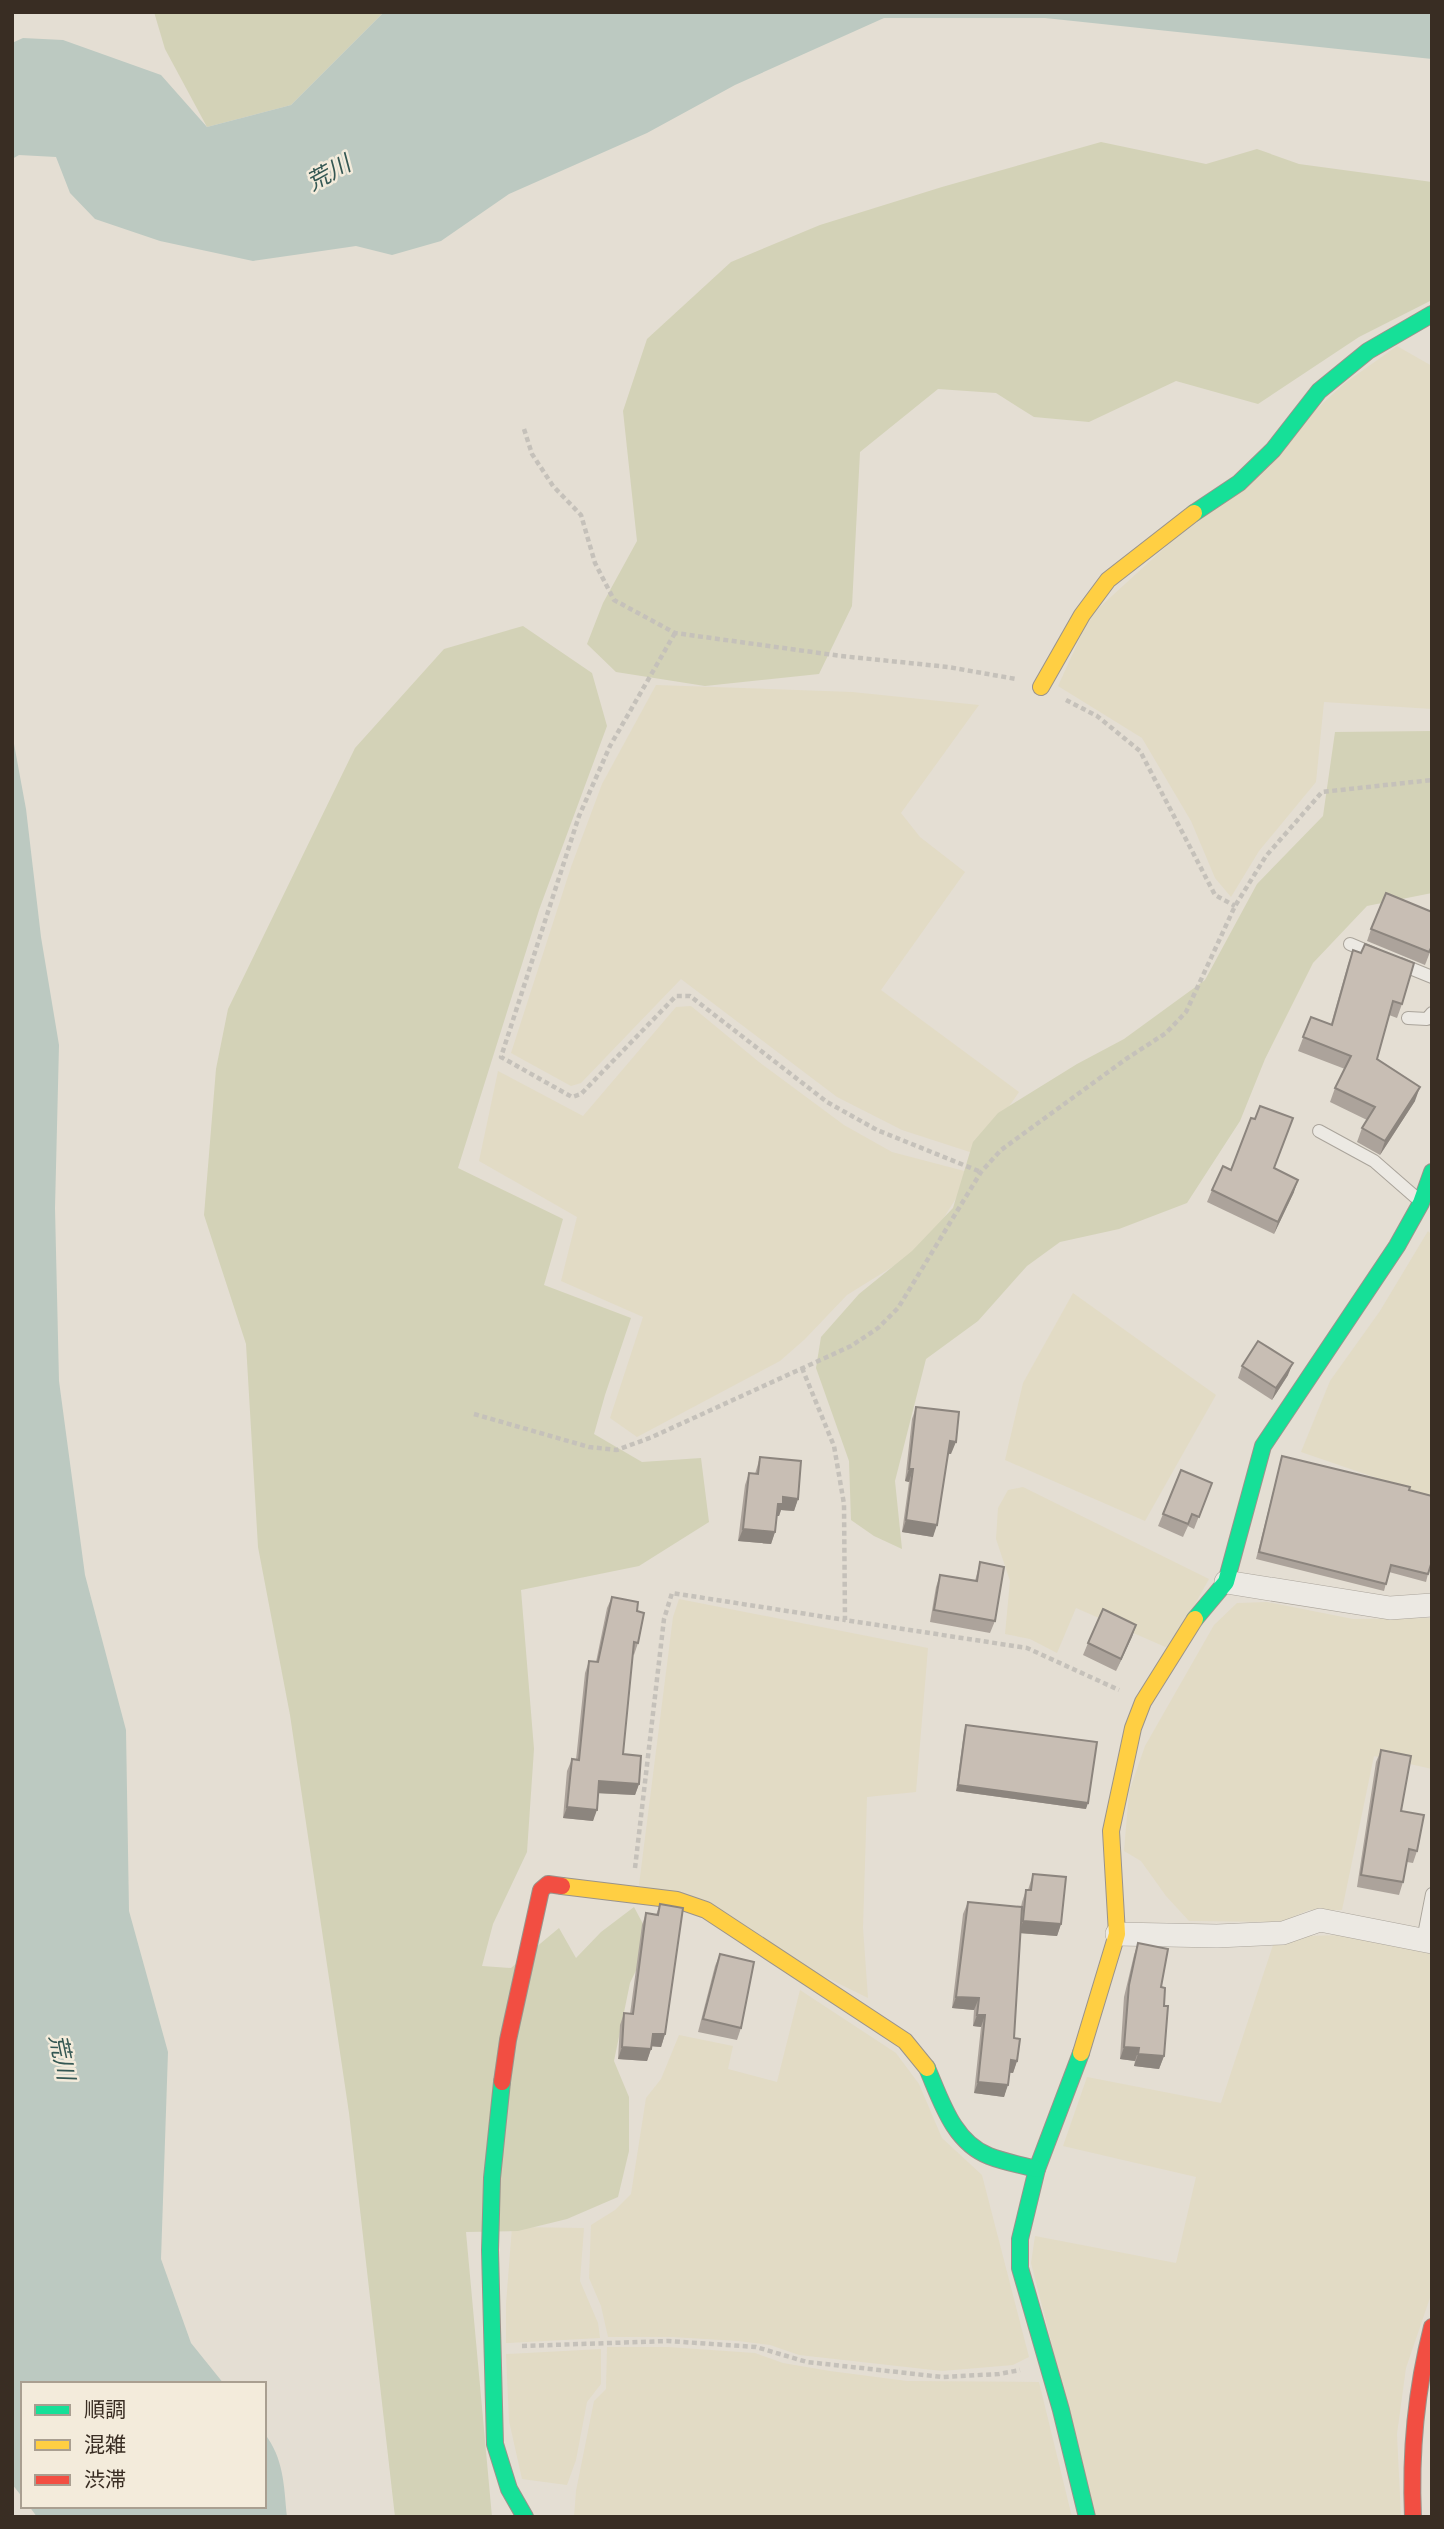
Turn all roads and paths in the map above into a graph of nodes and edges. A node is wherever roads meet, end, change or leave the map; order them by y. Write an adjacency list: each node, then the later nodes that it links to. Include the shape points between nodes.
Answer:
1 (1432, 314): 4 (street, via 1368,351 1319,391 1273,450 1239,483 1202,506 1108,580)
2 (524, 429): 3 (path, via 553,486 581,514 595,563 614,600)
3 (675, 634): 4 (path, via 948,667); 12 (path, via 610,746 579,816 501,1057 572,1097 581,1094 676,996 690,996 827,1102 877,1130)
4 (1041, 687): 6 (path, via 1097,716 1140,751 1215,895)
5 (1432, 780): 6 (path, via 1322,792 1266,856)
6 (1235, 906): 12 (path, via 1186,1012 1166,1033 1001,1150)
7 (1350, 944): 8 (lane)
8 (1432, 977)
9 (1432, 1013): 10 (lane, via 1427,1018)
10 (1408, 1018)
11 (1319, 1131): 14 (lane, via 1374,1161)
12 (981, 1171): 15 (path, via 898,1307 851,1346)
13 (1432, 1172): 14 (street)
14 (1421, 1203): 17 (street, via 1263,1446)
15 (802, 1368): 16 (path, via 617,1450 589,1447); 19 (path, via 834,1446 842,1492)
16 (474, 1415)
17 (1226, 1582): 18 (street, via 1390,1608); 20 (street, via 1197,1616)
18 (1432, 1605)
19 (845, 1620): 20 (path, via 1027,1648); 21 (path, via 672,1593 664,1619)
20 (1143, 1702): 23 (street, via 1133,1727 1111,1831)
21 (632, 1893): 25 (street, via 706,1910 905,2041 926,2065 947,2114 966,2143 988,2156); 27 (street, via 548,1884 541,1890 498,2106 490,2250)
22 (1432, 1894): 24 (lane)
23 (1117, 1934): 24 (street, via 1283,1933 1320,1920); 25 (street, via 1088,2034)
24 (1427, 1941)
25 (1037, 2169): 28 (street, via 1020,2239 1020,2268)
26 (1432, 2327): 31 (street, via 1415,2407 1410,2476)
27 (493, 2347): 28 (path, via 728,2344 807,2362 942,2377); 29 (street, via 495,2444 509,2489)
28 (1048, 2366): 30 (street)
29 (525, 2517)
30 (1087, 2517)
31 (1413, 2517)

